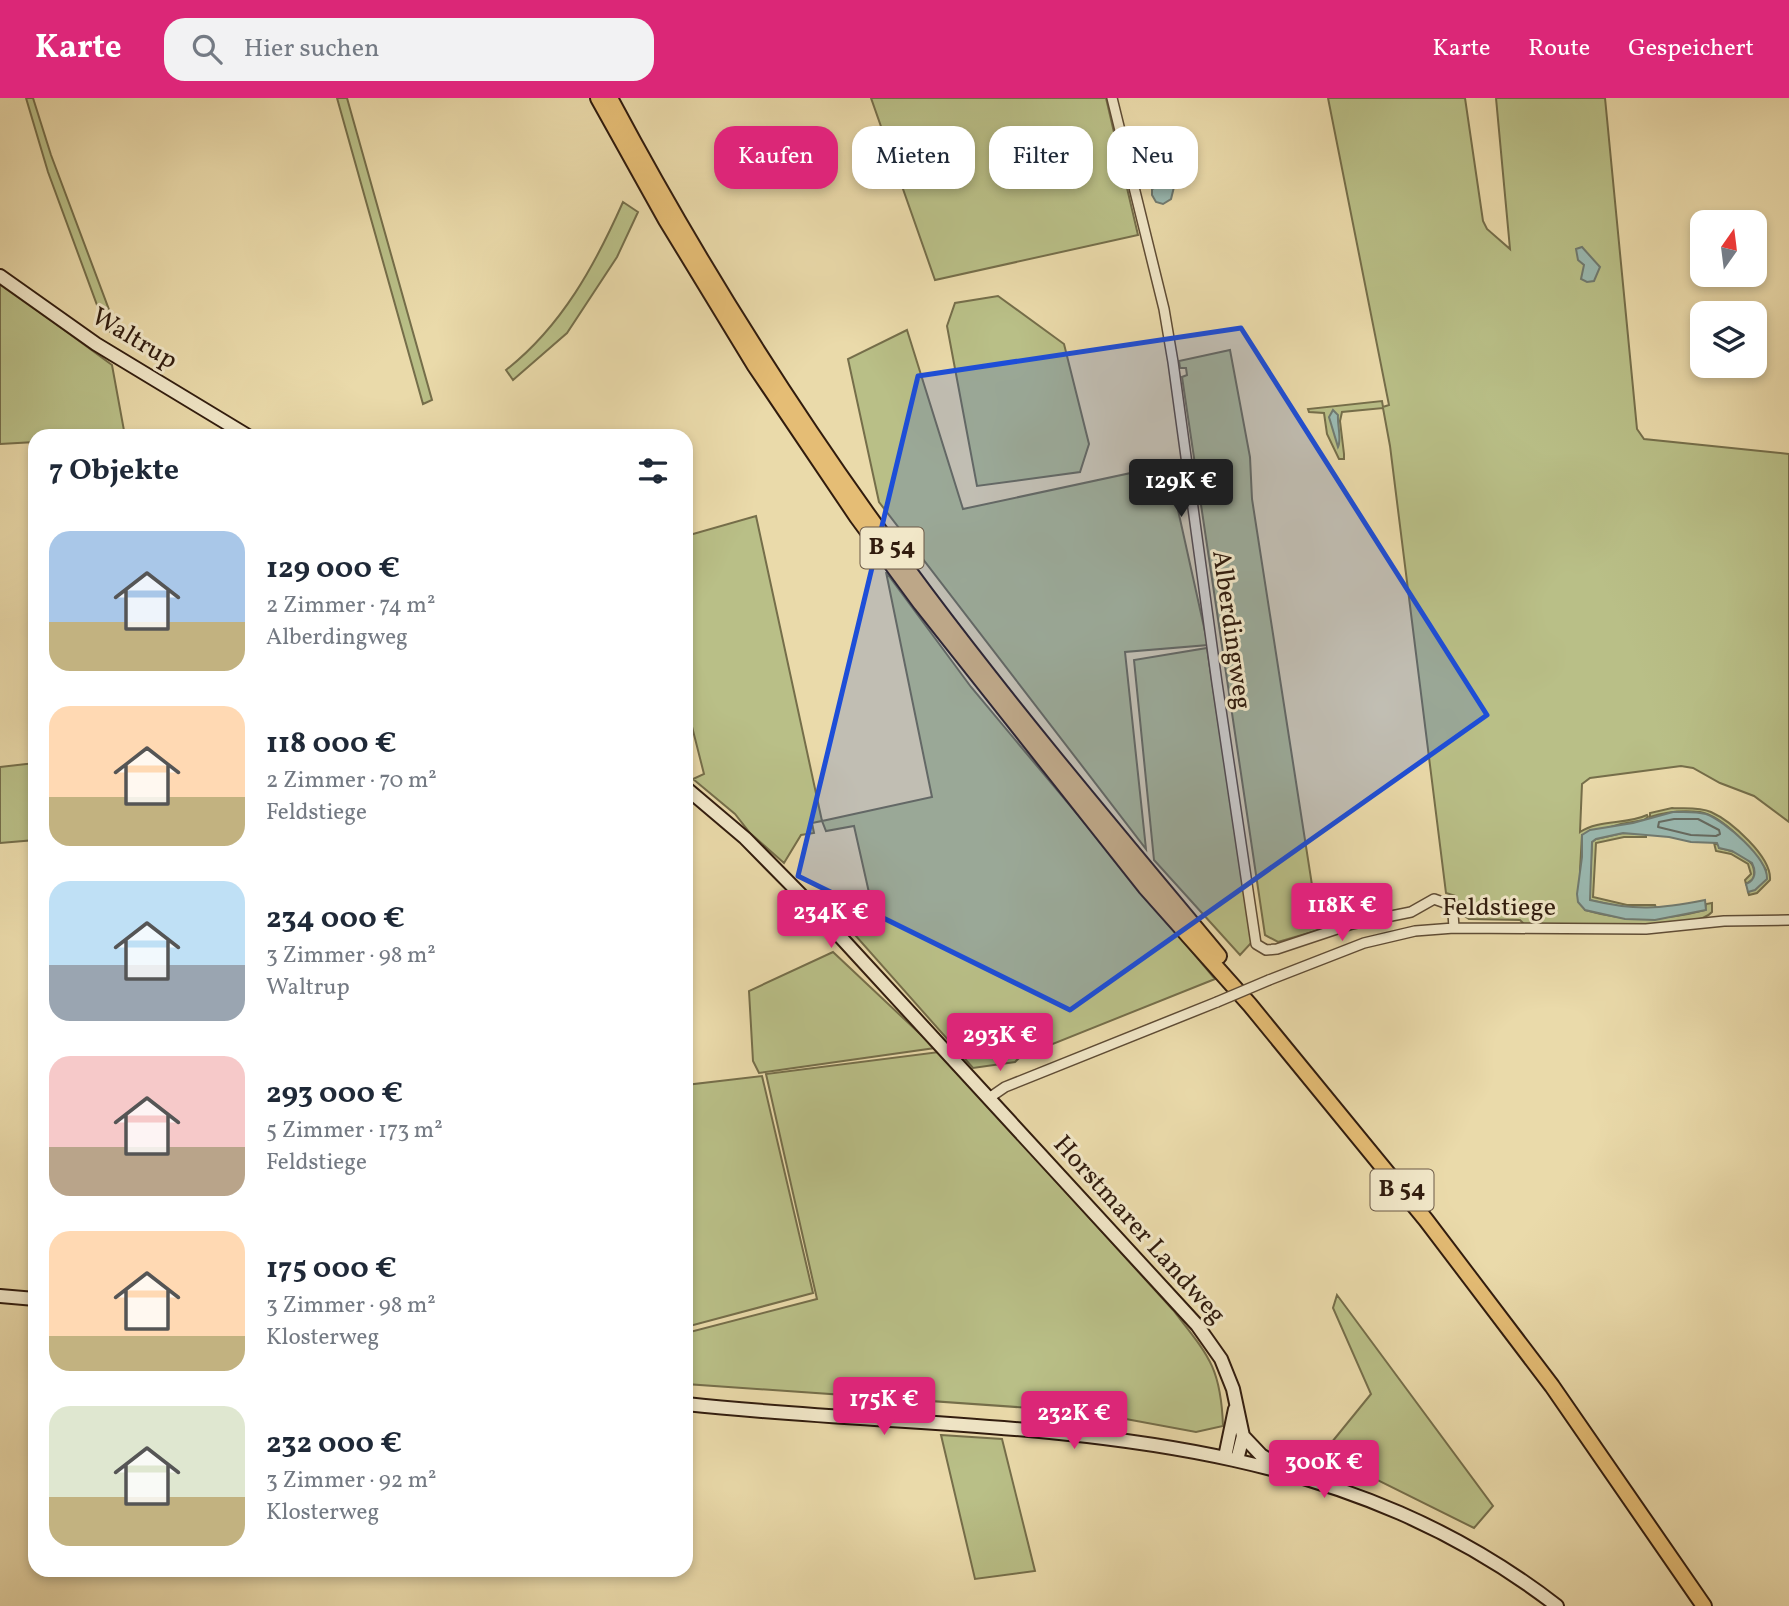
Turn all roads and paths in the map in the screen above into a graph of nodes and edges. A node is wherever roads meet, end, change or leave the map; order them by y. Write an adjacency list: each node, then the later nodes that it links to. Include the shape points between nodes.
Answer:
1 (598, 98): 18 (highway, B 54, via 755,366 857,517 1145,887 1250,1005 1426,1220 1552,1386)
2 (610, 98): 19 (highway, B 54, via 737,318 906,567 1036,735 1467,1259)
3 (1112, 98): 8 (street, Alberdingweg, via 1166,323 1256,944 1266,950 1277,949 1352,924 1411,912 1434,899 1448,904)
4 (0, 276): 5 (main road, Waltrup, via 96,344)
5 (236, 429)
6 (693, 794): 9 (main road, via 792,885)
7 (1789, 920): 8 (street, Feldstiege, via 1646,929)
8 (1454, 928): 9 (street, Feldstiege, bridge, via 1415,930 1371,941 1005,1087)
9 (989, 1098): 13 (main road, Horstmarer Landweg, via 1197,1325 1221,1359)
10 (0, 1296): 11 (main road)
11 (28, 1298)
12 (693, 1405): 15 (main road, via 1078,1434)
13 (1236, 1405): 14 (main road, Horstmarer Landweg); 15 (main road, Horstmarer Landweg)
14 (1243, 1436): 15 (main road, Horstmarer Landweg); 16 (main road, via 1261,1455)
15 (1231, 1458): 16 (main road)
16 (1295, 1474): 17 (main road, via 1436,1529)
17 (1557, 1606)
18 (1704, 1606)
19 (1713, 1606)

